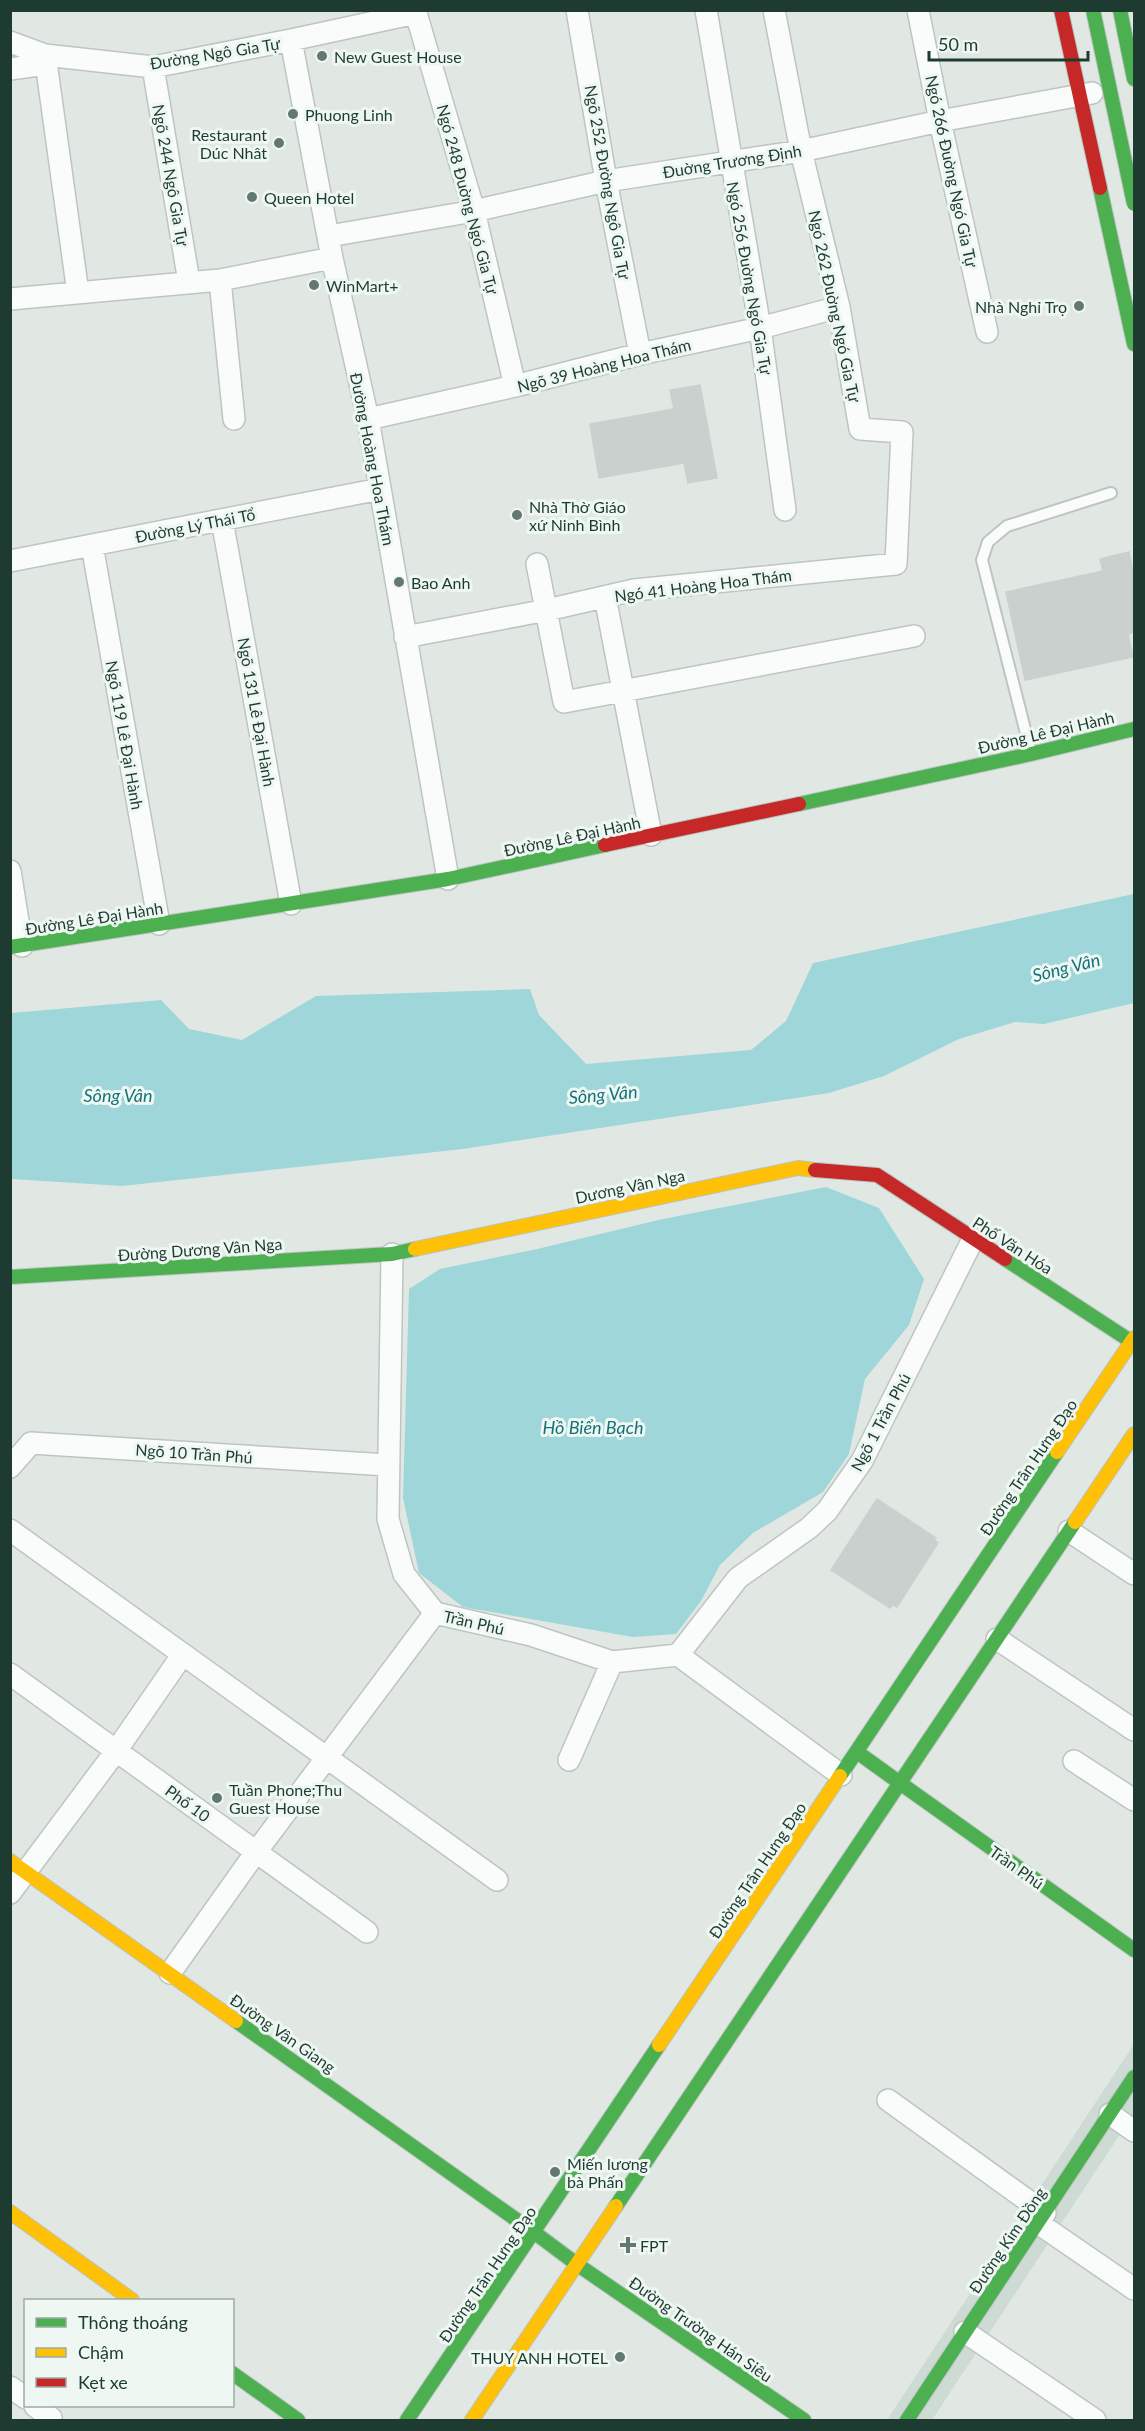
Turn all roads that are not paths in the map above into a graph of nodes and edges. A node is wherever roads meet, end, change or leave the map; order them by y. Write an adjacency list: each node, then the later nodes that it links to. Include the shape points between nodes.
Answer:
1 (577, 10): 20 (street, Ngõ 252 Đường Ngô Gia Tự)
2 (706, 10): 19 (street, Ngó 256 Đuờng Ngó Gia Tự)
3 (774, 10): 18 (street, Ngó 262 Đuờng Ngó Gia Tự)
4 (918, 10): 17 (street, Ngó 266 Đuờng Ngó Gia Tự)
5 (1061, 10): 16 (main road)
6 (1093, 10): 21 (main road, bridge)
7 (1120, 10): 14 (main road)
8 (416, 12): 9 (street, Đường Ngô Gia Tự); 22 (street, Ngó 248 Đuờng Ngó Gia Tự)
9 (291, 40): 12 (street, Đường Ngô Gia Tự); 23 (street, Đường Hoàng Hoa Thám)
10 (10, 42): 11 (street, Đường Ngô Gia Tự)
11 (45, 59): 12 (street, Đường Ngô Gia Tự); 13 (street); 27 (street)
12 (153, 67): 26 (street, Ngõ 244 Ngô Gia Tự)
13 (10, 69)
14 (1134, 79)
15 (1134, 86): 16 (street, Đuờng Trương Định)
16 (1081, 95): 17 (street, Đuờng Trương Định); 32 (main road)
17 (940, 121): 18 (street, Đuờng Trương Định); 31 (street, Ngó 266 Đuờng Ngó Gia Tự)
18 (801, 151): 19 (street, Đuờng Trương Định); 29 (street, Ngó 262 Đuờng Ngó Gia Tự)
19 (730, 161): 20 (street, Đuờng Trương Định); 30 (street, Ngó 256 Đuờng Ngó Gia Tự)
20 (606, 181): 22 (street, Đuờng Trương Định); 33 (street, Ngõ 252 Đường Ngô Gia Tự)
21 (1134, 204)
22 (474, 211): 23 (street, Đuờng Trương Định); 34 (street, Ngó 248 Đuờng Ngó Gia Tự)
23 (329, 236): 24 (street, Đường Hoàng Hoa Thám)
24 (332, 258): 25 (street); 36 (street, Đường Hoàng Hoa Thám)
25 (220, 280): 26 (street); 35 (street)
26 (189, 282): 27 (street)
27 (78, 293): 28 (street)
28 (10, 299)
29 (838, 307): 30 (street, Ngõ 39 Hoàng Hoa Thám); 44 (street, Ngó 262 Đuờng Ngó Gia Tự, via 860,429 902,432)
30 (760, 328): 33 (street, Ngõ 39 Hoàng Hoa Thám); 39 (street, Ngó 256 Đuờng Ngó Gia Tự)
31 (987, 332)
32 (1134, 344)
33 (640, 354): 34 (street, Ngõ 39 Hoàng Hoa Thám)
34 (515, 386): 36 (street, Ngõ 39 Hoàng Hoa Thám)
35 (234, 419)
36 (368, 419): 37 (street, Đường Hoàng Hoa Thám)
37 (380, 489): 40 (street, Đường Lý Thái Tổ); 48 (street, Đường Hoàng Hoa Thám)
38 (1111, 493): 53 (lane, via 1007,526 988,542 982,560)
39 (785, 510)
40 (222, 520): 41 (street, Đường Lý Thái Tổ); 57 (street, Ngõ 131 Lê Đại Hành)
41 (92, 545): 42 (street, Đường Lý Thái Tổ); 58 (street, Ngõ 119 Lê Đại Hành)
42 (10, 561)
43 (537, 564): 46 (street)
44 (896, 564): 45 (street, Ngó 41 Hoàng Hoa Thám, via 634,590)
45 (605, 597): 46 (street, Ngó 41 Hoàng Hoa Thám); 49 (street)
46 (547, 610): 48 (street, Ngó 41 Hoàng Hoa Thám); 49 (street, via 564,702)
47 (914, 636): 49 (street)
48 (405, 637): 56 (street, Đường Hoàng Hoa Thám)
49 (623, 691): 54 (street)
50 (1134, 729): 51 (main road, Đường Lê Đại Hành)
51 (1120, 732): 52 (main road); 53 (main road, Đường Lê Đại Hành)
52 (1134, 737)
53 (1031, 754): 54 (main road, Đường Lê Đại Hành)
54 (651, 836): 56 (main road, Đường Lê Đại Hành)
55 (10, 871): 59 (street)
56 (448, 879): 57 (main road, Đường Lê Đại Hành)
57 (291, 904): 58 (main road, Đường Lê Đại Hành)
58 (159, 924): 59 (main road, Đường Lê Đại Hành)
59 (16, 946)
60 (877, 1175): 61 (main road, Phố Văn Hóa); 62 (main road, Dương Vân Nga, via 798,1168)
61 (973, 1239): 64 (main road, Phố Văn Hóa); 74 (street, Ngõ 1 Trần Phú, via 862,1461 827,1511 738,1578)
62 (392, 1254): 63 (main road, Đường Dương Vân Nga); 66 (street, Trần Phú)
63 (10, 1277)
64 (1133, 1340): 79 (main road, Đường Trân Hưng Đạo)
65 (1134, 1434): 69 (main road)
66 (388, 1465): 67 (street, Ngõ 10 Trần Phú, via 31,1443); 71 (street, Trần Phú, via 388,1519 404,1574)
67 (10, 1467)
68 (10, 1530): 73 (street)
69 (1069, 1531): 70 (street); 72 (main road)
70 (1134, 1574)
71 (435, 1613): 75 (street, Trần Phú, via 531,1635); 80 (street)
72 (997, 1639): 77 (street); 84 (main road)
73 (183, 1654): 78 (street); 80 (street)
74 (678, 1655): 75 (street, Trần Phú); 83 (street)
75 (612, 1662): 81 (street)
76 (10, 1674): 78 (street, Phố 10)
77 (1134, 1730)
78 (116, 1750): 86 (street, Phố 10); 87 (street)
79 (856, 1752): 83 (main road, Đường Trân Hưng Đạo); 84 (main road, Trần Phú)
80 (328, 1758): 86 (street); 88 (street)
81 (569, 1760)
82 (1074, 1761): 85 (street)
83 (841, 1775): 99 (main road, Đường Trân Hưng Đạo)
84 (900, 1783): 91 (main road, Trần Phú); 100 (main road)
85 (1134, 1800)
86 (256, 1852): 90 (street, Phố 10); 92 (street)
87 (18, 1866): 89 (street); 92 (main road, Đường Vân Giang)
88 (497, 1880)
89 (10, 1893)
90 (367, 1932)
91 (1134, 1950)
92 (170, 1973): 99 (main road, Đường Vân Giang)
93 (1134, 2077): 95 (main road, Đường Kim Đồng)
94 (888, 2100): 98 (street)
95 (1110, 2114): 96 (street); 98 (main road, Đường Kim Đồng)
96 (1134, 2131)
97 (10, 2212): 102 (main road)
98 (1042, 2218): 101 (street); 103 (main road, Đường Kim Đồng)
99 (535, 2233): 100 (main road, Đường Vân Giang); 108 (main road, Đường Trân Hưng Đạo)
100 (578, 2265): 109 (main road); 110 (main road, Đường Trường Hán Siêu)
101 (1134, 2289)
102 (129, 2299)
103 (965, 2332): 111 (main road, Đường Kim Đồng); 112 (street)
104 (234, 2374): 107 (main road)
105 (10, 2387): 106 (street)
106 (24, 2397)
107 (298, 2421)
108 (407, 2421)
109 (472, 2421)
110 (804, 2421)
111 (907, 2421)
112 (1095, 2421)

